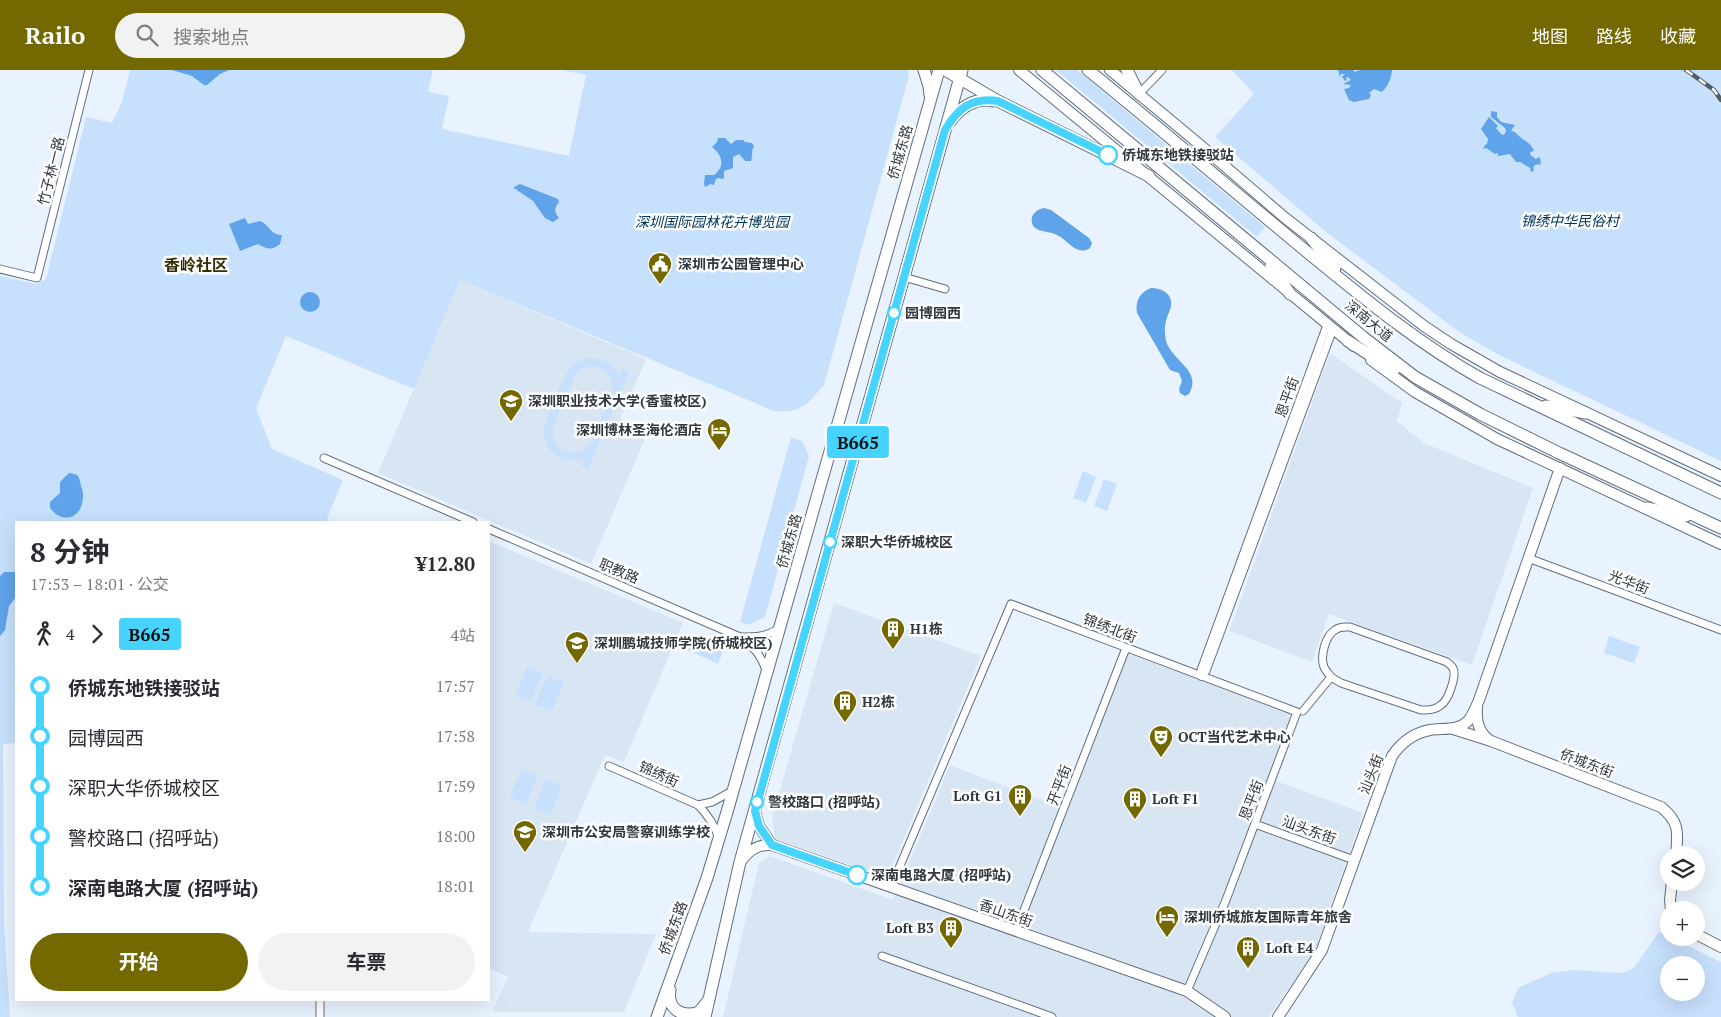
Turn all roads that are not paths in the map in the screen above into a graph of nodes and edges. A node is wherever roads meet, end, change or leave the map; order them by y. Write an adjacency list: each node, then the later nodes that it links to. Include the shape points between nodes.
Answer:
1 (89, 70): 19 (street, 竹子林一路, via 37,278)
2 (924, 70): 13 (main road)
3 (939, 70): 13 (main road, 侨城东路)
4 (945, 70): 11 (main road)
5 (1019, 70): 16 (street)
6 (1042, 70): 18 (main road, 深南大道)
7 (1088, 70): 21 (main road, 深南大道)
8 (1110, 70): 12 (street)
9 (1127, 70): 12 (main road)
10 (1162, 70): 12 (street)
11 (960, 75): 14 (main road); 15 (main road)
12 (1139, 94): 17 (street)
13 (931, 100): 40 (main road, 侨城东路)
14 (998, 101): 15 (main road, via 982,100 965,106); 16 (main road)
15 (945, 130): 20 (main road)
16 (1150, 176): 23 (street)
17 (1310, 238): 21 (main road); 28 (street, via 1451,344 1500,372)
18 (1265, 255): 23 (main road); 26 (main road, 深南大道)
19 (0, 269)
20 (904, 277): 22 (street); 55 (main road)
21 (1352, 288): 27 (main road, 深南大道, via 1408,333 1451,362)
22 (945, 289)
23 (1290, 294): 24 (street)
24 (1330, 327): 25 (street); 45 (street, 恩平街)
25 (1348, 341): 26 (main road, via 1379,361); 30 (street, via 1407,387 1456,417)
26 (1415, 377): 34 (main road, 深南大道, via 1497,423)
27 (1533, 404): 28 (main road); 32 (main road, 深南大道)
28 (1586, 413): 31 (street)
29 (324, 458): 35 (street)
30 (1560, 468): 33 (street); 39 (street, 汕头街)
31 (1721, 476)
32 (1721, 493)
33 (1646, 508): 34 (main road); 38 (street)
34 (1705, 520): 36 (main road, 深南大道)
35 (471, 521)
36 (1721, 528)
37 (490, 529): 42 (street, 职教路)
38 (1721, 544)
39 (1528, 558): 41 (street, 光华街); 47 (street, 汕头街)
40 (780, 627): 42 (street, 职教路, via 769,634); 44 (main road, 侨城东路)
41 (1721, 630)
42 (740, 637): 44 (street, 职教路, via 762,657)
43 (1126, 648): 45 (street, 锦绣北街); 62 (street, 锦绣北街, via 1011,604); 63 (street, 开平街)
44 (767, 674): 53 (main road, 侨城东路)
45 (1200, 676): 49 (street)
46 (1331, 677): 46 (street, via 1421,710 1432,710 1446,701 1455,676 1448,662 1340,627 1329,635 1322,655 1324,667); 49 (street, 恩平街)
47 (1479, 700): 50 (street, 汕头街, via 1468,721); 51 (street, via 1478,725)
48 (1313, 710): 49 (street)
49 (1300, 712): 56 (street, 恩平街)
50 (1451, 729): 51 (street, 侨城东街); 60 (street, 汕头街, via 1419,733 1397,749 1388,765)
51 (1491, 741): 59 (street, 侨城东街, via 1661,807 1674,821)
52 (609, 766): 54 (street, 锦绣街)
53 (734, 790): 54 (street, via 712,802); 57 (main road, 侨城东路)
54 (698, 805): 57 (street, 锦绣街, via 715,825)
55 (755, 811): 58 (street, via 759,826); 61 (main road)
56 (1255, 824): 60 (street, 汕头东街); 68 (street, 恩平街)
57 (719, 839): 67 (main road, 侨城东路)
58 (772, 845): 61 (street, via 755,847); 62 (street, 香山东街)
59 (1676, 846)
60 (1354, 860): 77 (street, 汕头街, via 1322,950)
61 (740, 862): 69 (main road)
62 (891, 887): 63 (street, 香山东街)
63 (1016, 931): 68 (street, 香山东街)
64 (1705, 939): 65 (street)
65 (1721, 947)
66 (882, 956): 75 (street)
67 (672, 974): 69 (main road, via 669,1003 674,1012 679,1015 696,1014); 71 (main road, 侨城东路)
68 (1187, 991): 76 (street, 香山东街)
69 (710, 998): 74 (main road)
70 (320, 1001): 72 (street)
71 (659, 1012): 73 (main road, 侨城东路)
72 (320, 1017)
73 (653, 1017)
74 (705, 1017)
75 (1052, 1017)
76 (1225, 1017)
77 (1278, 1017)

